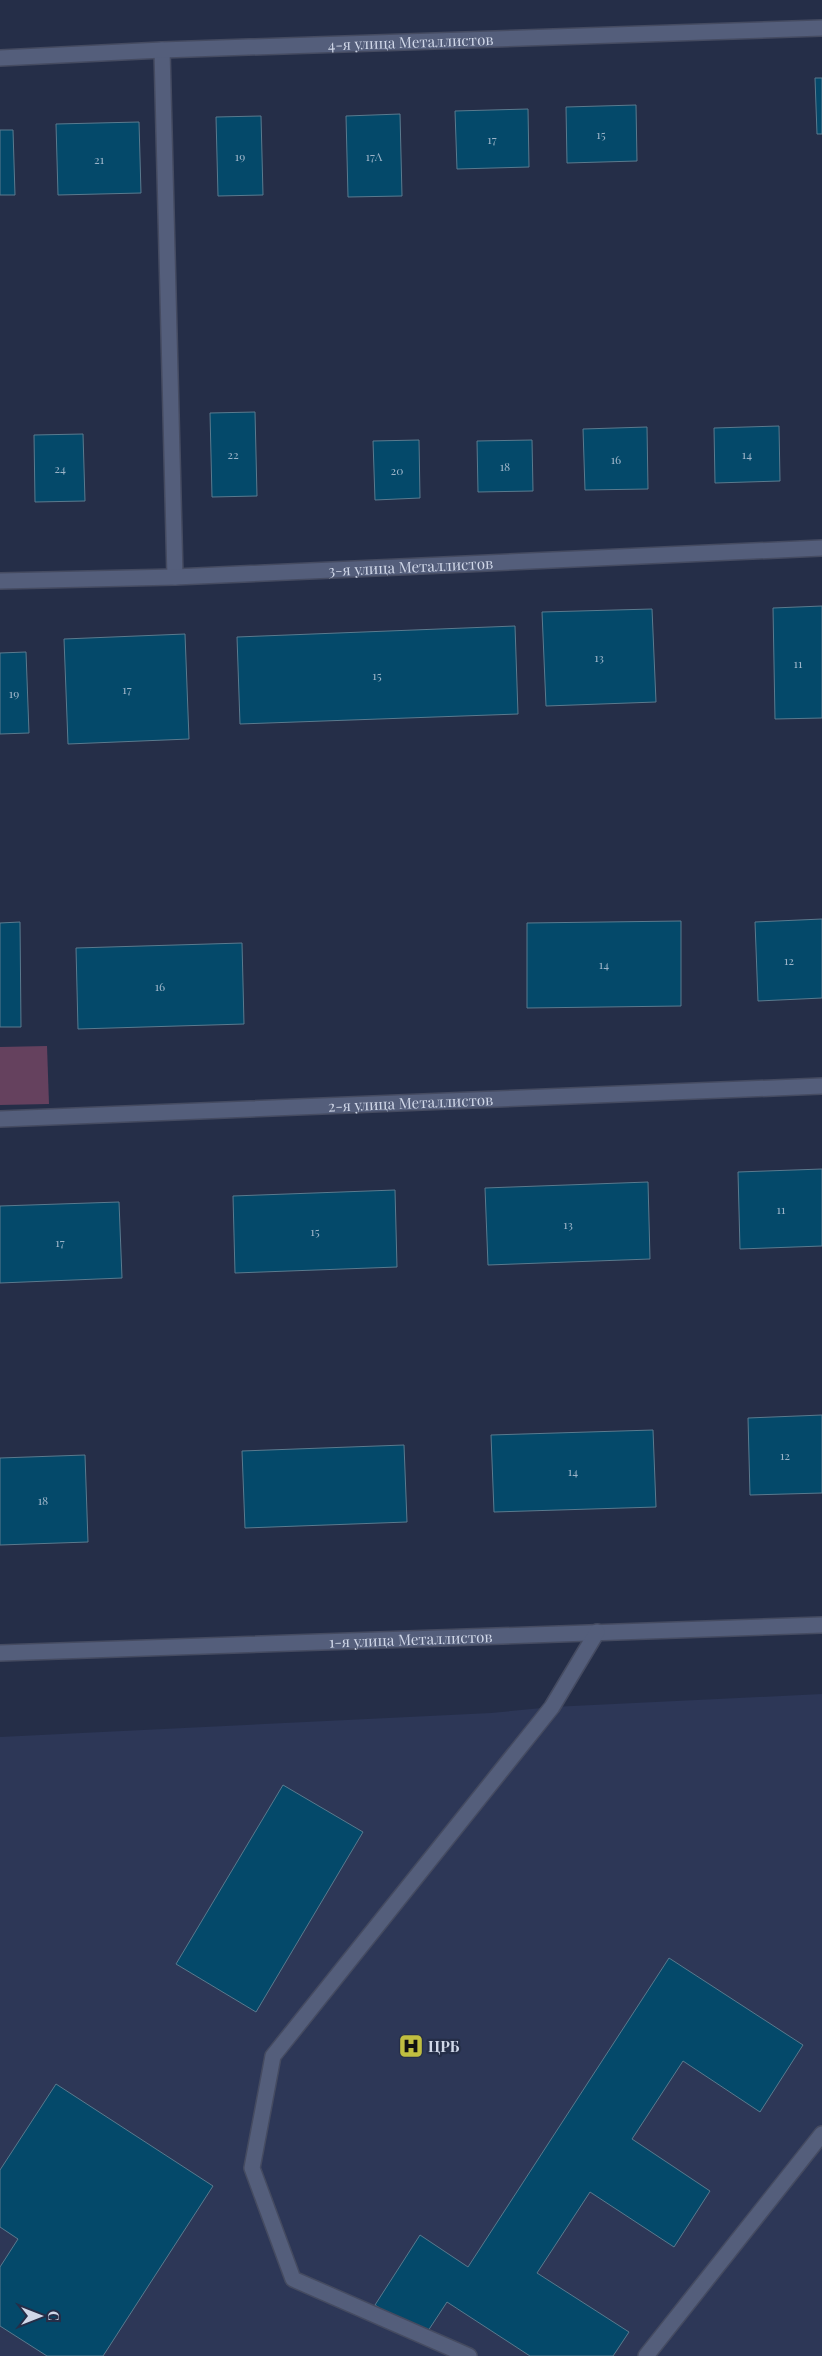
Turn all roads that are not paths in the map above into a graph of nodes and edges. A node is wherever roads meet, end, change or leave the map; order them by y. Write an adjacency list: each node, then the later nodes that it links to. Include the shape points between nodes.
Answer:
1 (822, 28): 2 (street, 4-я улица Металлистов)
2 (162, 50): 3 (street, 4-я улица Металлистов); 5 (street)
3 (0, 58)
4 (822, 548): 5 (street, 3-я улица Металлистов)
5 (175, 577): 6 (street, 3-я улица Металлистов)
6 (0, 581)
7 (822, 1086): 8 (street, 2-я улица Металлистов)
8 (0, 1119)
9 (822, 1625): 10 (street, 1-я улица Металлистов)
10 (597, 1632): 11 (street, 1-я улица Металлистов); 13 (street, via 552,1707 274,2056 252,2168 293,2279)
11 (0, 1653)
12 (822, 2134): 14 (street)
13 (469, 2356)
14 (646, 2356)

